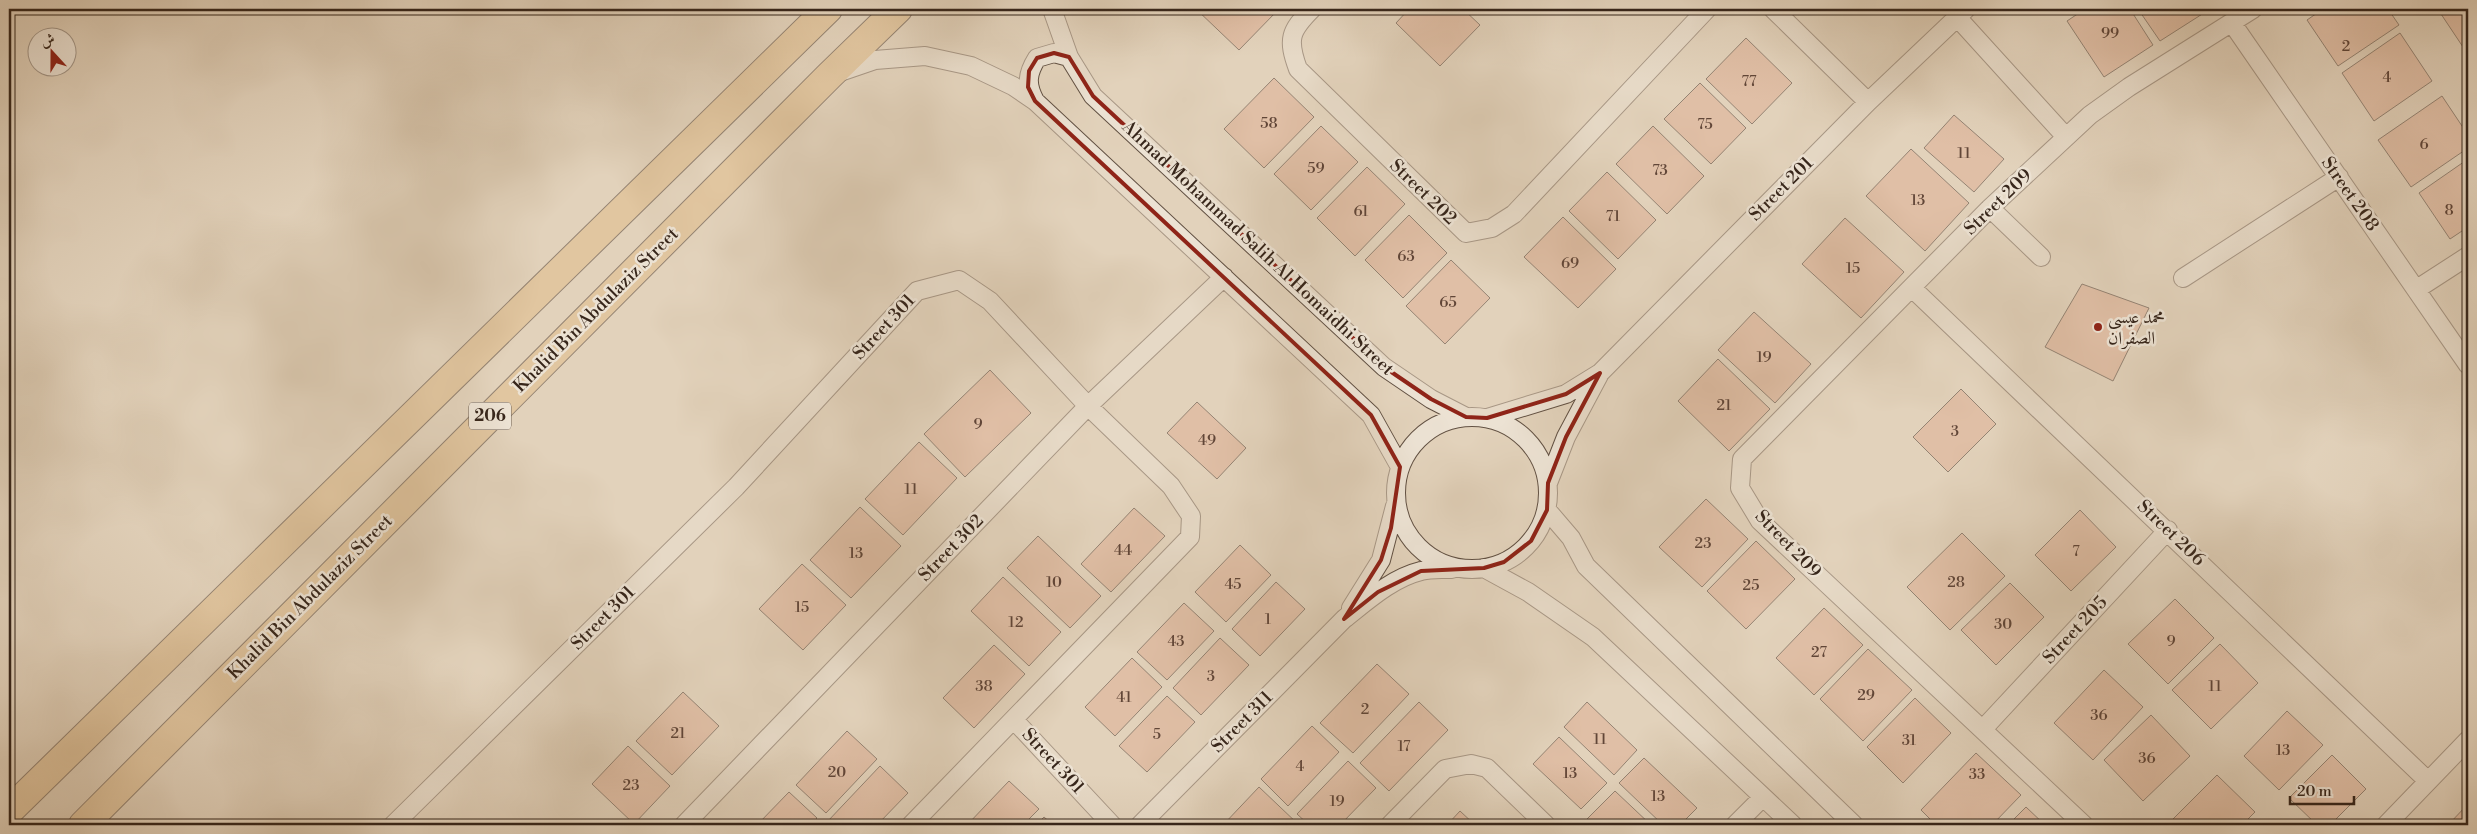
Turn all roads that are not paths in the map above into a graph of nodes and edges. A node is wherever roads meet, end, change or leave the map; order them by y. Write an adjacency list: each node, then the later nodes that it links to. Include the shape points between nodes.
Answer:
1 (828, 9): 41 (main road)
2 (898, 9): 11 (main road, Khalid Bin Abdulaziz Street / 206)
3 (1052, 9): 10 (street, Ahmad Mohammad Salih Al Homaidhi Street)
4 (1312, 9): 5 (street, Street 202, via 1298,23 1290,47 1298,68 1466,233 1492,228 1514,214)
5 (1707, 9)
6 (1774, 9): 13 (street)
7 (2253, 9): 9 (street, Street 209)
8 (1961, 12): 13 (street, Street 201); 14 (street)
9 (2232, 23): 14 (street, Street 209, via 2107,102); 15 (street, Street 208)
10 (1069, 57): 12 (street, via 1054,53 1037,58 1028,79); 26 (street, Ahmad Mohammad Salih Al Homaidhi Street, via 1093,96 1384,367 1431,400)
11 (829, 76): 12 (street, via 875,60 924,56 971,66 1013,86); 42 (main road, Khalid Bin Abdulaziz Street / 206)
12 (1035, 101): 19 (street)
13 (1868, 102): 24 (street, Street 201)
14 (2066, 137): 16 (street, Street 209)
15 (2339, 177): 20 (street); 22 (street, Street 208)
16 (1990, 208): 18 (street); 21 (street, Street 209)
17 (2468, 256): 22 (street)
18 (2041, 257)
19 (1224, 277): 25 (street, Street 302); 28 (street, via 1371,415)
20 (2183, 278)
21 (1912, 288): 32 (street, Street 206); 37 (street, Street 209, via 1742,459 1740,488 1760,521)
22 (2416, 289): 23 (street, Street 208)
23 (2468, 365)
24 (1600, 373): 27 (street, Street 201, via 1566,394); 29 (street, Street 201, via 1566,437)
25 (1088, 406): 36 (street, Street 301, via 1171,486 1191,516 1190,537); 43 (street, Street 301, via 990,301 959,280 917,291 736,487); 44 (street, Street 302)
26 (1466, 417): 27 (street); 28 (street, via 1440,423 1427,431 1408,450)
27 (1488, 418): 29 (street, via 1512,428 1527,439 1542,461)
28 (1400, 467): 30 (street)
29 (1548, 483): 31 (street)
30 (1396, 503): 33 (street, via 1413,543 1434,560); 35 (street, Street 311, via 1382,560)
31 (1547, 510): 34 (street, via 1531,541 1504,562); 52 (street, via 1571,538 1586,566)
32 (2168, 530): 37 (street, Street 205); 39 (street, Street 206)
33 (1458, 568): 34 (street); 35 (street, Street 311, via 1421,571 1400,580)
34 (1484, 568): 40 (street, via 1528,592 1593,637)
35 (1344, 618): 47 (street, Street 311)
36 (1014, 720): 45 (street, Street 301); 46 (street, Street 301)
37 (1983, 729): 53 (street, Street 209)
38 (2468, 740): 39 (street)
39 (2428, 781): 54 (street)
40 (1763, 797): 50 (street); 51 (street)
41 (9, 811)
42 (83, 825)
43 (393, 825)
44 (684, 825)
45 (911, 825)
46 (1112, 825)
47 (1140, 825)
48 (1390, 825): 49 (street, via 1445,769 1471,764 1487,768)
49 (1546, 825)
50 (1735, 825)
51 (1793, 825)
52 (1854, 825)
53 (2084, 825)
54 (2386, 825)

